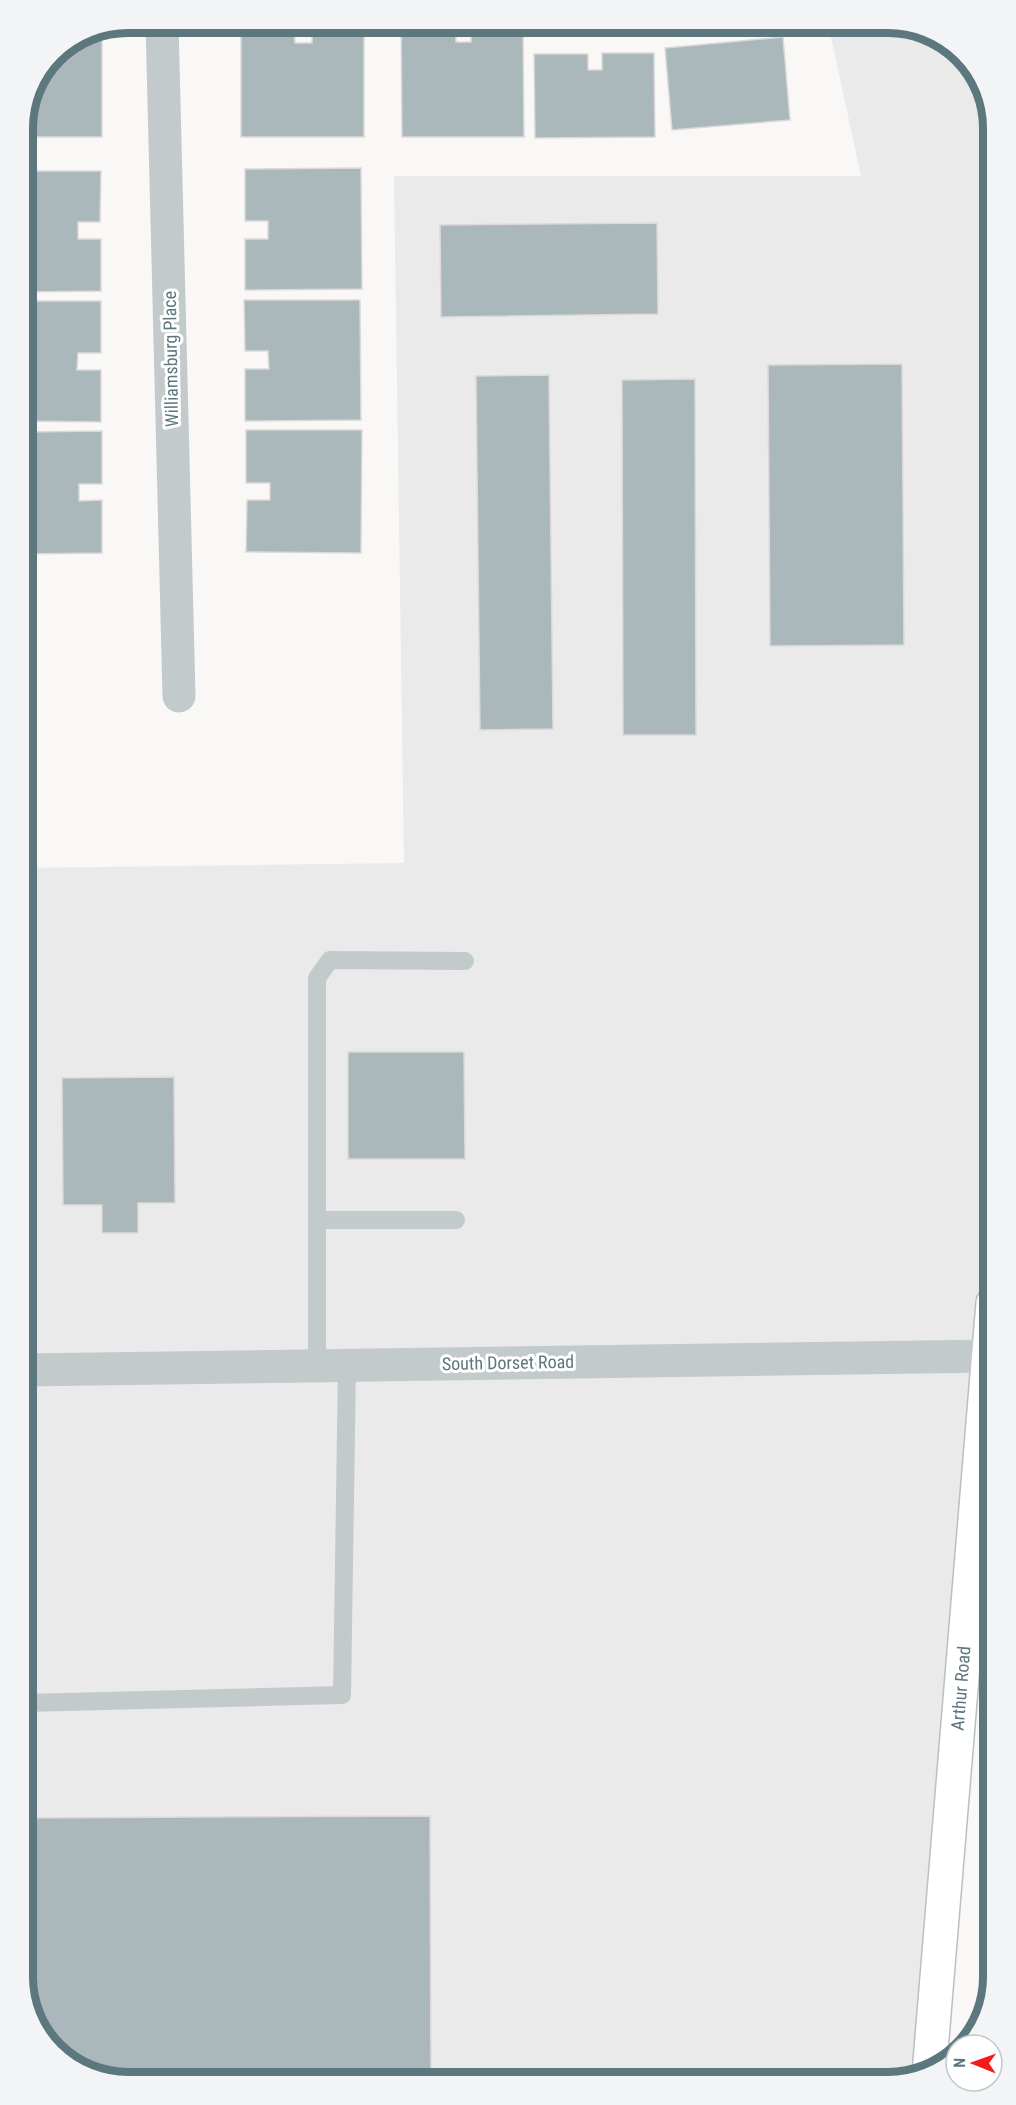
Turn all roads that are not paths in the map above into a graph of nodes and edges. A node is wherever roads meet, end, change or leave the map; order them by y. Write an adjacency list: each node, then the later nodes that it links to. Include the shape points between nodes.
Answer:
1 (162, 33): 2 (street, Williamsburg Place)
2 (179, 696)
3 (465, 961): 4 (lane, via 330,960 317,978)
4 (317, 1220): 5 (lane); 7 (lane)
5 (456, 1220)
6 (983, 1356): 7 (street, South Dorset Road)
7 (332, 1366): 8 (street, South Dorset Road); 10 (lane, via 342,1695)
8 (33, 1370)
9 (983, 1449): 11 (main road, Arthur Road)
10 (33, 1703)
11 (930, 2062)

